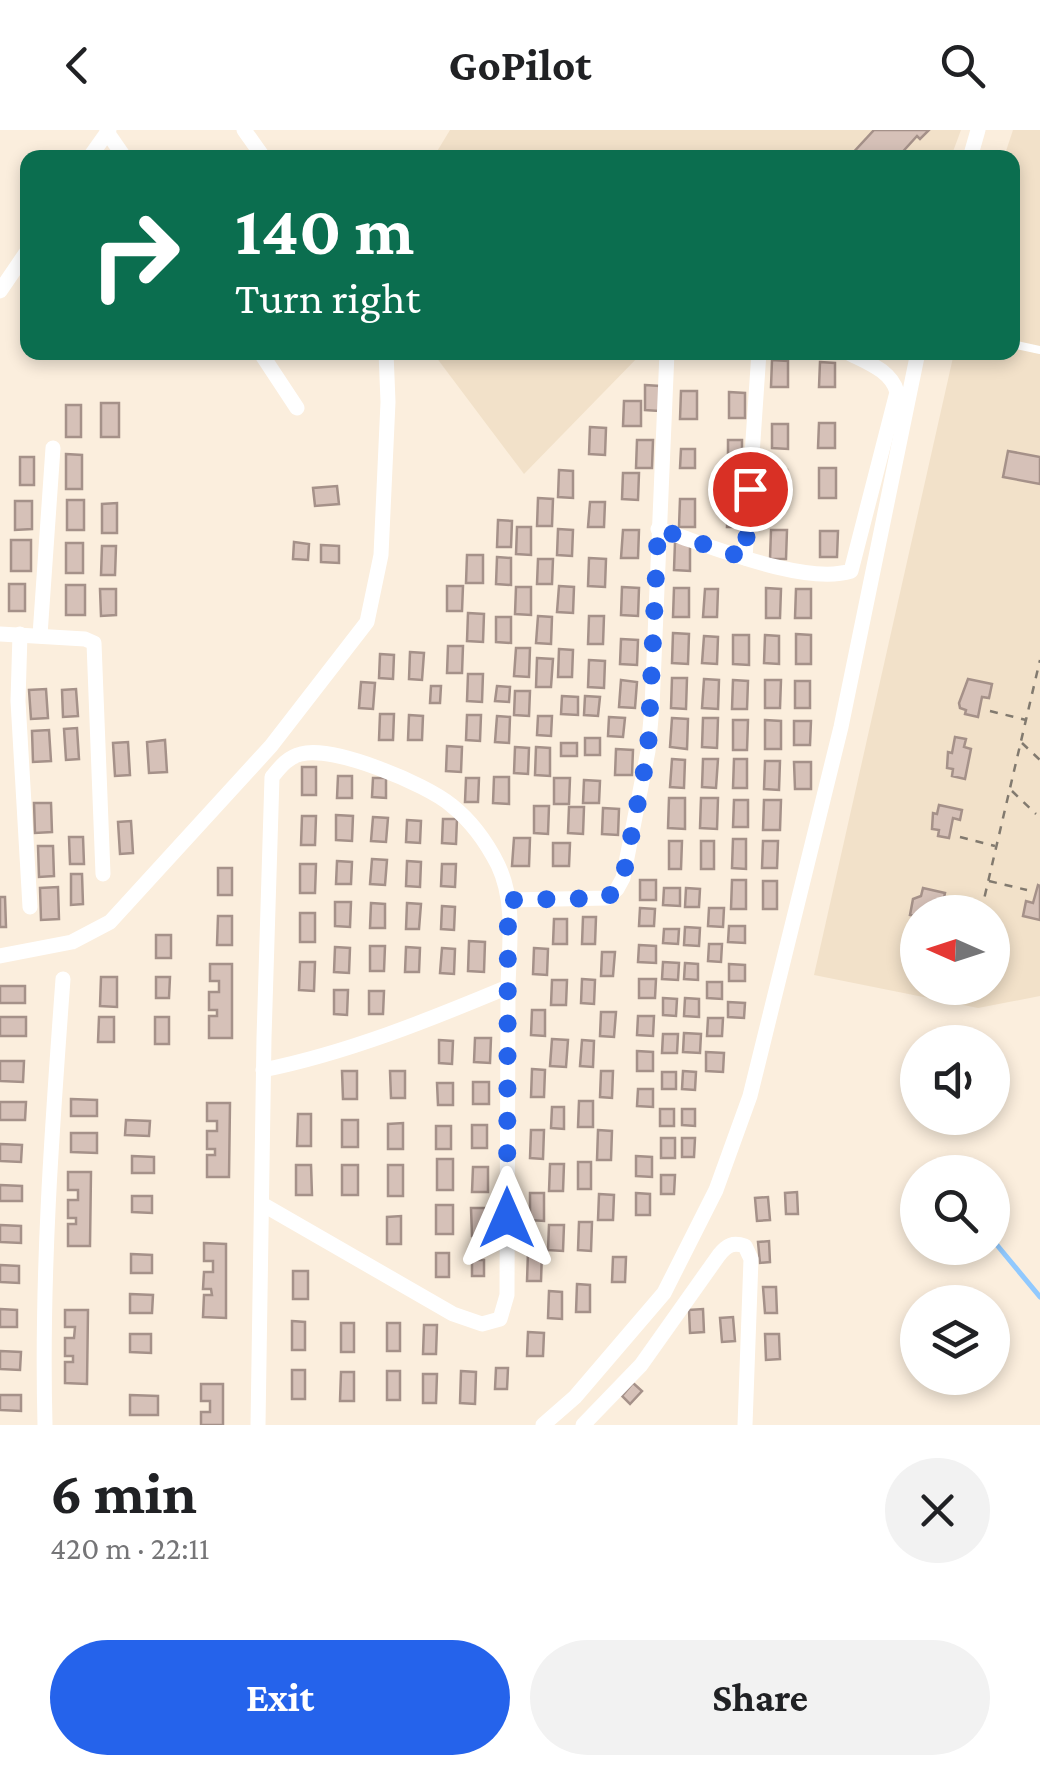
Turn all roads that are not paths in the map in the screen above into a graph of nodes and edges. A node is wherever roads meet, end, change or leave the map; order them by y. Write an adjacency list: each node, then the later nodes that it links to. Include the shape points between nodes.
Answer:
1 (20, 262): 2 (street)
2 (0, 291)
3 (265, 360): 9 (street)
4 (386, 360): 19 (street, via 380,555 367,622 270,746 110,922 72,942)
5 (666, 360): 11 (street)
6 (758, 360): 12 (street)
7 (862, 360): 12 (street, via 884,372 897,392 854,568 847,574 815,572)
8 (916, 360): 26 (street, via 840,727 750,1096 716,1190 664,1293)
9 (297, 408)
10 (53, 448): 15 (street)
11 (658, 529): 12 (street); 17 (street, via 649,736 623,878 606,898)
12 (745, 558)
13 (0, 634): 14 (street)
14 (20, 634): 15 (street); 18 (street)
15 (40, 636): 16 (street, via 85,638 96,648)
16 (102, 874)
17 (508, 900): 21 (street); 22 (street, via 492,853 432,790 361,762 304,752 284,762 272,777 270,796)
18 (30, 907)
19 (0, 956)
20 (63, 979): 24 (street, via 48,1188)
21 (508, 986): 22 (street, via 304,1062); 23 (street, via 506,1295 500,1319 482,1324 453,1314)
22 (263, 1070): 23 (street)
23 (262, 1204): 25 (street)
24 (45, 1425)
25 (258, 1425)
26 (543, 1425)
27 (583, 1425): 28 (street, via 641,1365 727,1246 736,1244 746,1246 751,1259)
28 (745, 1425)

